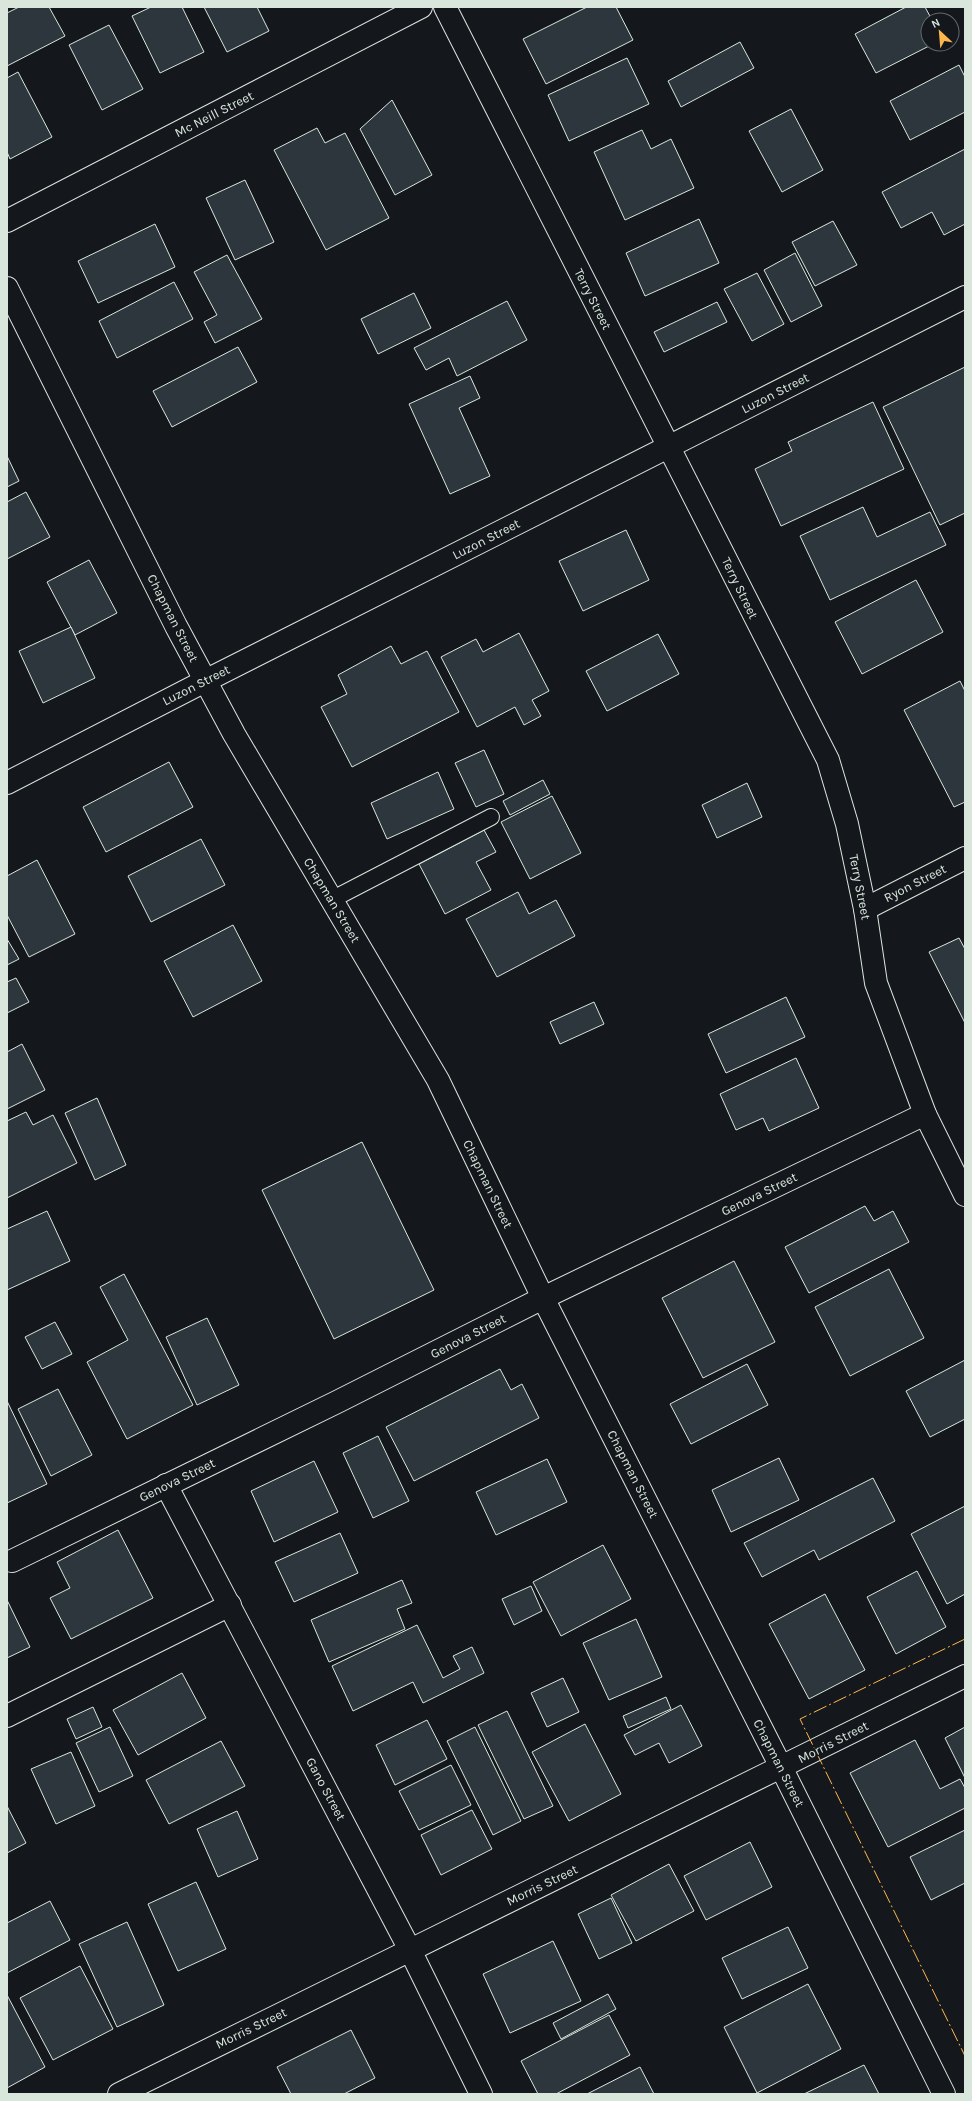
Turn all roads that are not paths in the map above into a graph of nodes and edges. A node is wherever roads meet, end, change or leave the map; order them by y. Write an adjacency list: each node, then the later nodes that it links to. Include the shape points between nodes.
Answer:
1 (420, 7): 3 (street, Mc Neill Street)
2 (445, 7): 6 (street, Terry Street)
3 (7, 221)
4 (7, 288): 7 (street, Chapman Street)
5 (965, 297): 6 (street, Luzon Street)
6 (669, 447): 7 (street, Luzon Street); 12 (street, Terry Street, via 779,668 828,760 847,824)
7 (205, 680): 8 (street, Luzon Street); 11 (street, Chapman Street)
8 (7, 783)
9 (491, 817): 11 (lane)
10 (965, 858): 12 (street, Ryon Street)
11 (332, 900): 15 (street, Chapman Street, via 438,1080)
12 (866, 909): 13 (street, Terry Street, via 876,983)
13 (925, 1114): 14 (street, Terry Street); 15 (street, Genova Street)
14 (965, 1194)
15 (544, 1298): 16 (street, Genova Street); 21 (street, Chapman Street)
16 (166, 1485): 17 (street, Genova Street); 18 (street, Gano Street)
17 (12, 1561)
18 (230, 1606): 20 (street); 22 (street, Gano Street)
19 (965, 1676): 21 (street, Morris Street)
20 (7, 1716)
21 (781, 1767): 22 (street, Morris Street); 25 (street, Chapman Street)
22 (410, 1950): 23 (street, Morris Street); 24 (street, Gano Street)
23 (119, 2094)
24 (481, 2094)
25 (944, 2094)

